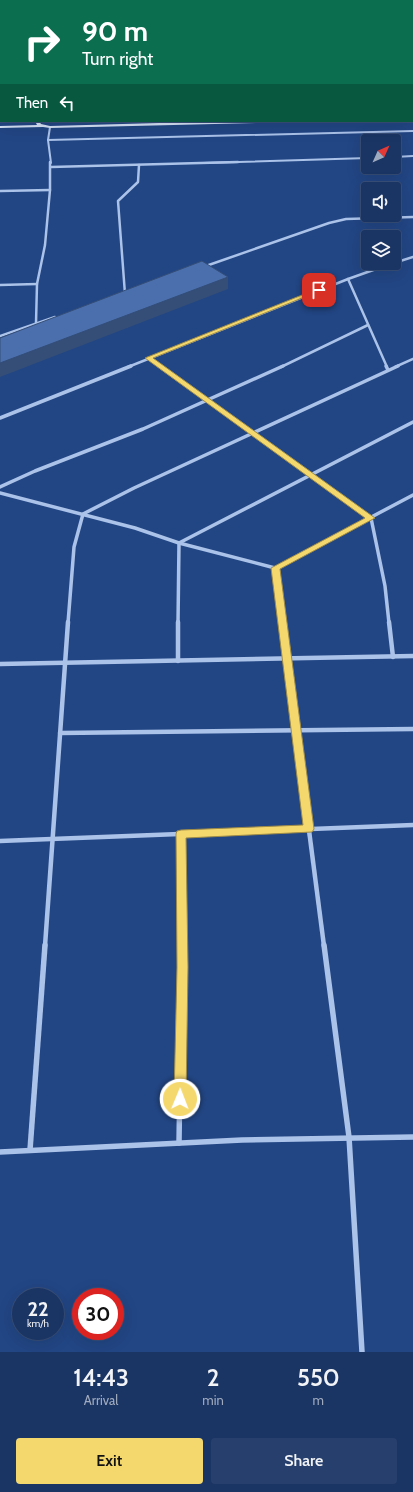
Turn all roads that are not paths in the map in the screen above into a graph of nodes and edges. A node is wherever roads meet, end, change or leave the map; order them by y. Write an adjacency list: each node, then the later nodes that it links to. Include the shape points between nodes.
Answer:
1 (37, 122): 4 (main road)
2 (62, 122): 5 (main road)
3 (249, 122): 5 (main road)
4 (42, 126): 6 (main road); 7 (main road)
5 (58, 126): 6 (main road)
6 (50, 127): 9 (street)
7 (0, 128)
8 (413, 131): 9 (street)
9 (48, 140): 14 (street)
10 (413, 156): 11 (street)
11 (401, 157)
12 (361, 158): 13 (street)
13 (139, 165): 14 (street); 26 (street, via 138,182 118,201)
14 (50, 167): 15 (street)
15 (50, 190): 16 (street); 23 (street, via 45,245)
16 (0, 191)
17 (413, 217): 20 (street, via 346,219 329,223)
18 (413, 257): 19 (street)
19 (401, 261)
20 (201, 268)
21 (374, 270): 22 (street)
22 (348, 279): 30 (street); 32 (street)
23 (37, 284): 24 (street); 29 (street)
24 (0, 285)
25 (131, 292): 26 (street)
26 (125, 294): 27 (street)
27 (118, 297)
28 (58, 316): 29 (street)
29 (36, 323): 31 (street)
30 (368, 325): 34 (street); 35 (street)
31 (0, 336)
32 (148, 358): 35 (street); 36 (street)
33 (413, 359): 34 (street)
34 (388, 370): 38 (street)
35 (208, 401): 38 (street); 40 (street)
36 (0, 418)
37 (413, 422): 39 (street)
38 (254, 433): 39 (street); 43 (street)
39 (312, 474): 44 (street); 45 (street)
40 (0, 487)
41 (0, 493): 43 (street)
42 (413, 495): 44 (street)
43 (83, 514): 45 (street); 51 (street, via 74,547)
44 (371, 518): 46 (street); 48 (street, via 386,586)
45 (179, 542): 46 (street); 50 (street)
46 (275, 568): 49 (street)
47 (413, 656): 48 (street)
48 (393, 657): 49 (street)
49 (287, 659): 50 (street); 54 (street)
50 (178, 661): 51 (street)
51 (65, 663): 52 (street); 55 (street)
52 (0, 664)
53 (413, 729): 54 (street)
54 (296, 731): 55 (street); 57 (street)
55 (60, 733): 59 (street)
56 (413, 825): 57 (street)
57 (309, 829): 58 (street); 61 (street)
58 (181, 834): 59 (street); 63 (street)
59 (52, 839): 60 (street); 64 (street)
60 (0, 841)
61 (349, 1137): 62 (street); 63 (street); 66 (street)
62 (413, 1137)
63 (179, 1143): 64 (street)
64 (30, 1150): 65 (street)
65 (0, 1152)
66 (362, 1352)

